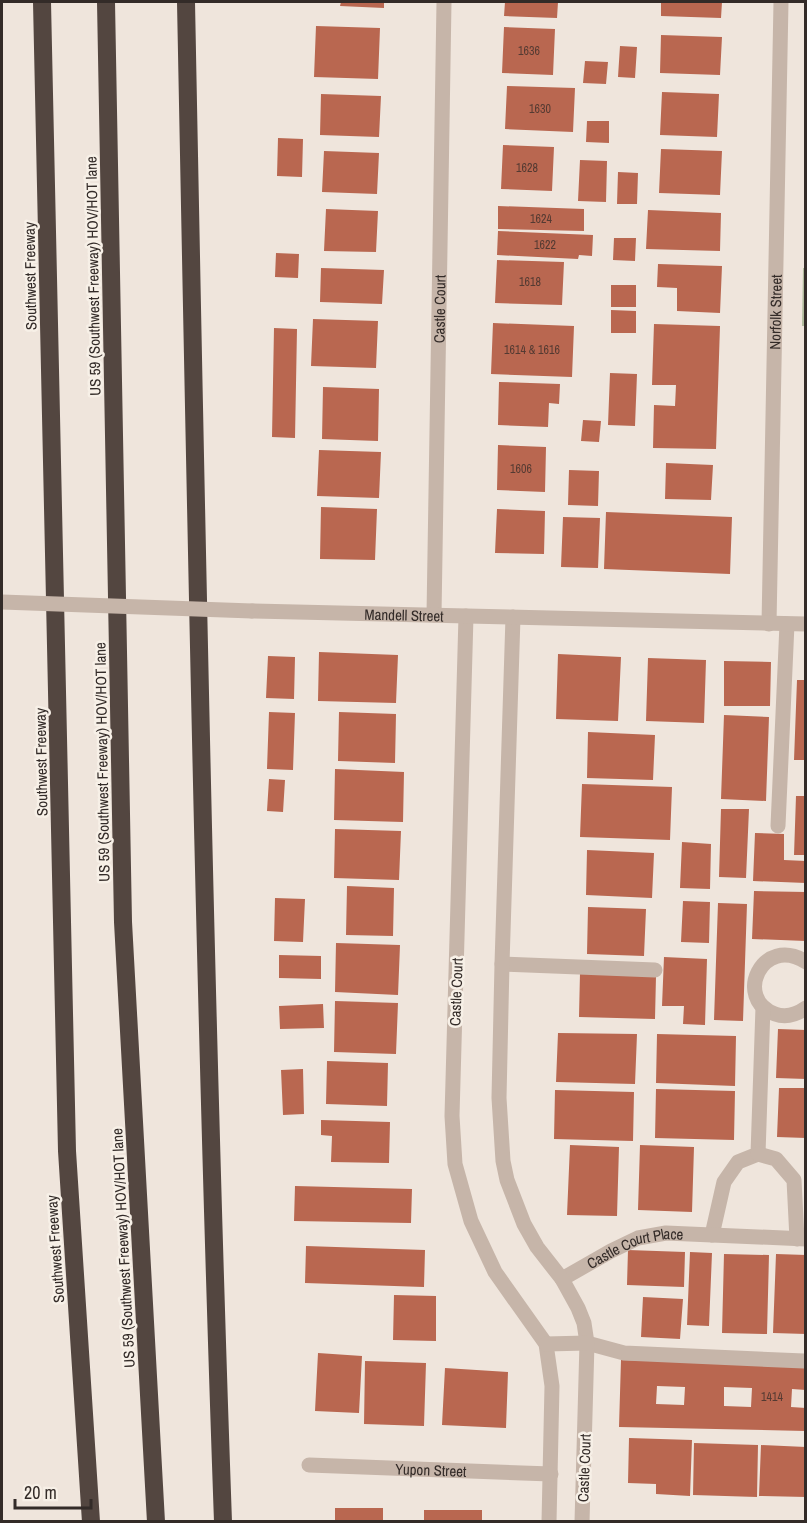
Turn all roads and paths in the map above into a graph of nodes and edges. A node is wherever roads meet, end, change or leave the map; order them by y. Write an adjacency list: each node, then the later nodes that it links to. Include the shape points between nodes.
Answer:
1 (42, 2): 28 (highway, Southwest Freeway, via 67,1150)
2 (106, 2): 29 (highway, US 59 (Southwest Freeway) HOV/HOT lane, via 123,922)
3 (186, 2): 30 (highway, via 204,894)
4 (444, 2): 7 (street, Castle Court)
5 (782, 2): 10 (street, Norfolk Street)
6 (2, 602): 7 (street, Mandell Street, bridge)
7 (434, 615): 8 (street, Mandell Street)
8 (466, 616): 9 (street, Mandell Street); 24 (street, Castle Court, via 452,1116 455,1164 471,1221 495,1272)
9 (513, 617): 10 (street, Mandell Street); 15 (street, Castle Court)
10 (770, 624): 11 (street, Mandell Street)
11 (787, 624): 12 (street, Mandell Street); 13 (street)
12 (806, 624)
13 (778, 826)
14 (806, 962): 17 (street, via 786,954 759,968 754,988)
15 (501, 964): 16 (street); 22 (street, Castle Court, via 499,1098 507,1180 524,1224)
16 (655, 970)
17 (763, 1007): 18 (street, via 780,1016); 19 (street)
18 (806, 1008)
19 (759, 1154): 20 (street, via 738,1162 724,1182); 21 (street, Castle Court Place, via 776,1159 794,1180)
20 (712, 1235): 21 (street, Castle Court Place); 22 (street, Castle Court Place, via 666,1233 638,1238)
21 (801, 1239)
22 (562, 1279): 23 (street, Castle Court, via 579,1308)
23 (586, 1343): 24 (street); 25 (street, via 624,1353); 32 (street, Castle Court)
24 (546, 1344): 27 (street, Castle Court, via 552,1386)
25 (804, 1361)
26 (309, 1464): 27 (street, Yupon Street)
27 (551, 1474): 31 (street, Castle Court)
28 (91, 1521)
29 (156, 1521)
30 (224, 1521)
31 (549, 1521)
32 (582, 1521)

